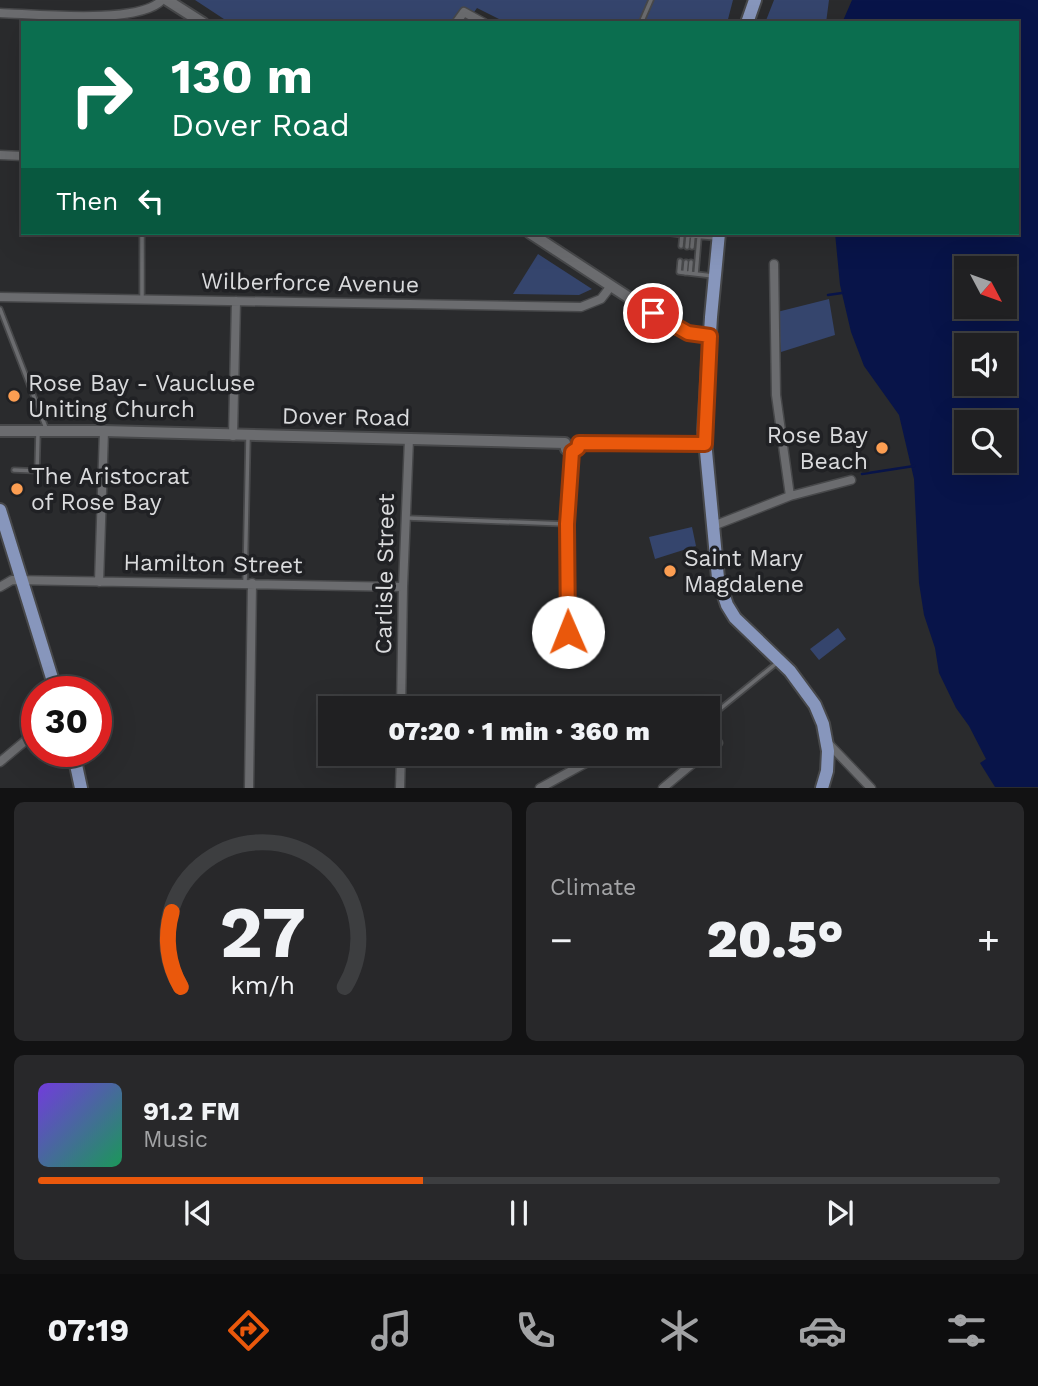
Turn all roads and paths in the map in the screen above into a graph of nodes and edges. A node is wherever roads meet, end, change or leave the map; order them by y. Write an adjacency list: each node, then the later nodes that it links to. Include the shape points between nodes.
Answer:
1 (164, 0): 4 (street, via 124,16); 5 (street)
2 (651, 0): 8 (lane)
3 (755, 0): 9 (main road)
4 (0, 13)
5 (200, 21)
6 (457, 21): 7 (street, via 464,12)
7 (480, 21)
8 (642, 21)
9 (748, 21)
10 (0, 155): 11 (street)
11 (21, 156)
12 (142, 235): 27 (lane)
13 (536, 235): 25 (street)
14 (682, 235): 15 (lane); 18 (lane)
15 (691, 236): 17 (lane); 19 (lane)
16 (719, 236): 17 (lane); 24 (main road)
17 (699, 237): 23 (lane)
18 (681, 246)
19 (690, 247)
20 (680, 261): 23 (lane, via 679,272)
21 (688, 262): 23 (lane)
22 (774, 264): 41 (street, via 776,395)
23 (690, 273): 24 (lane)
24 (715, 276): 30 (main road)
25 (611, 286): 28 (street, Wilberforce Avenue, via 601,299 581,307); 30 (street, via 677,328)
26 (0, 297): 27 (street, Wilberforce Avenue)
27 (142, 299): 28 (street, Wilberforce Avenue)
28 (236, 301): 34 (street)
29 (0, 309): 32 (lane)
30 (710, 336): 37 (main road)
31 (0, 431): 32 (street, Dover Road)
32 (43, 431): 33 (street, Dover Road); 39 (lane, via 37,471)
33 (104, 431): 34 (street, Dover Road); 47 (street)
34 (233, 436): 35 (street, Dover Road)
35 (248, 436): 36 (street, Dover Road); 48 (lane)
36 (409, 439): 38 (street, Dover Road); 43 (street, Carlisle Street)
37 (705, 444): 38 (street, Dover Road); 45 (main road)
38 (572, 446): 44 (street)
39 (14, 470)
40 (850, 480): 41 (street)
41 (790, 496): 45 (street)
42 (0, 510): 46 (main road)
43 (406, 518): 44 (lane); 50 (street, Carlisle Street)
44 (567, 524): 51 (street)
45 (713, 526): 52 (main road, via 718,578 727,605 750,634)
46 (23, 581): 47 (street, Hamilton Street); 49 (street, Hamilton Street, via 12,580); 53 (main road)
47 (99, 582): 48 (street, Hamilton Street)
48 (249, 584): 50 (street, Hamilton Street); 64 (street)
49 (0, 587)
50 (403, 587): 54 (street, Carlisle Street)
51 (568, 659)
52 (780, 660): 55 (lane); 56 (main road, via 811,697)
53 (52, 676)
54 (401, 696)
55 (720, 709)
56 (827, 742): 68 (main road); 69 (street)
57 (21, 745): 58 (street)
58 (0, 762)
59 (401, 766): 65 (street)
60 (580, 766): 66 (street)
61 (690, 766): 67 (street)
62 (76, 767): 63 (main road)
63 (81, 788)
64 (249, 788)
65 (400, 788)
66 (540, 788)
67 (663, 788)
68 (822, 788)
69 (871, 788)

